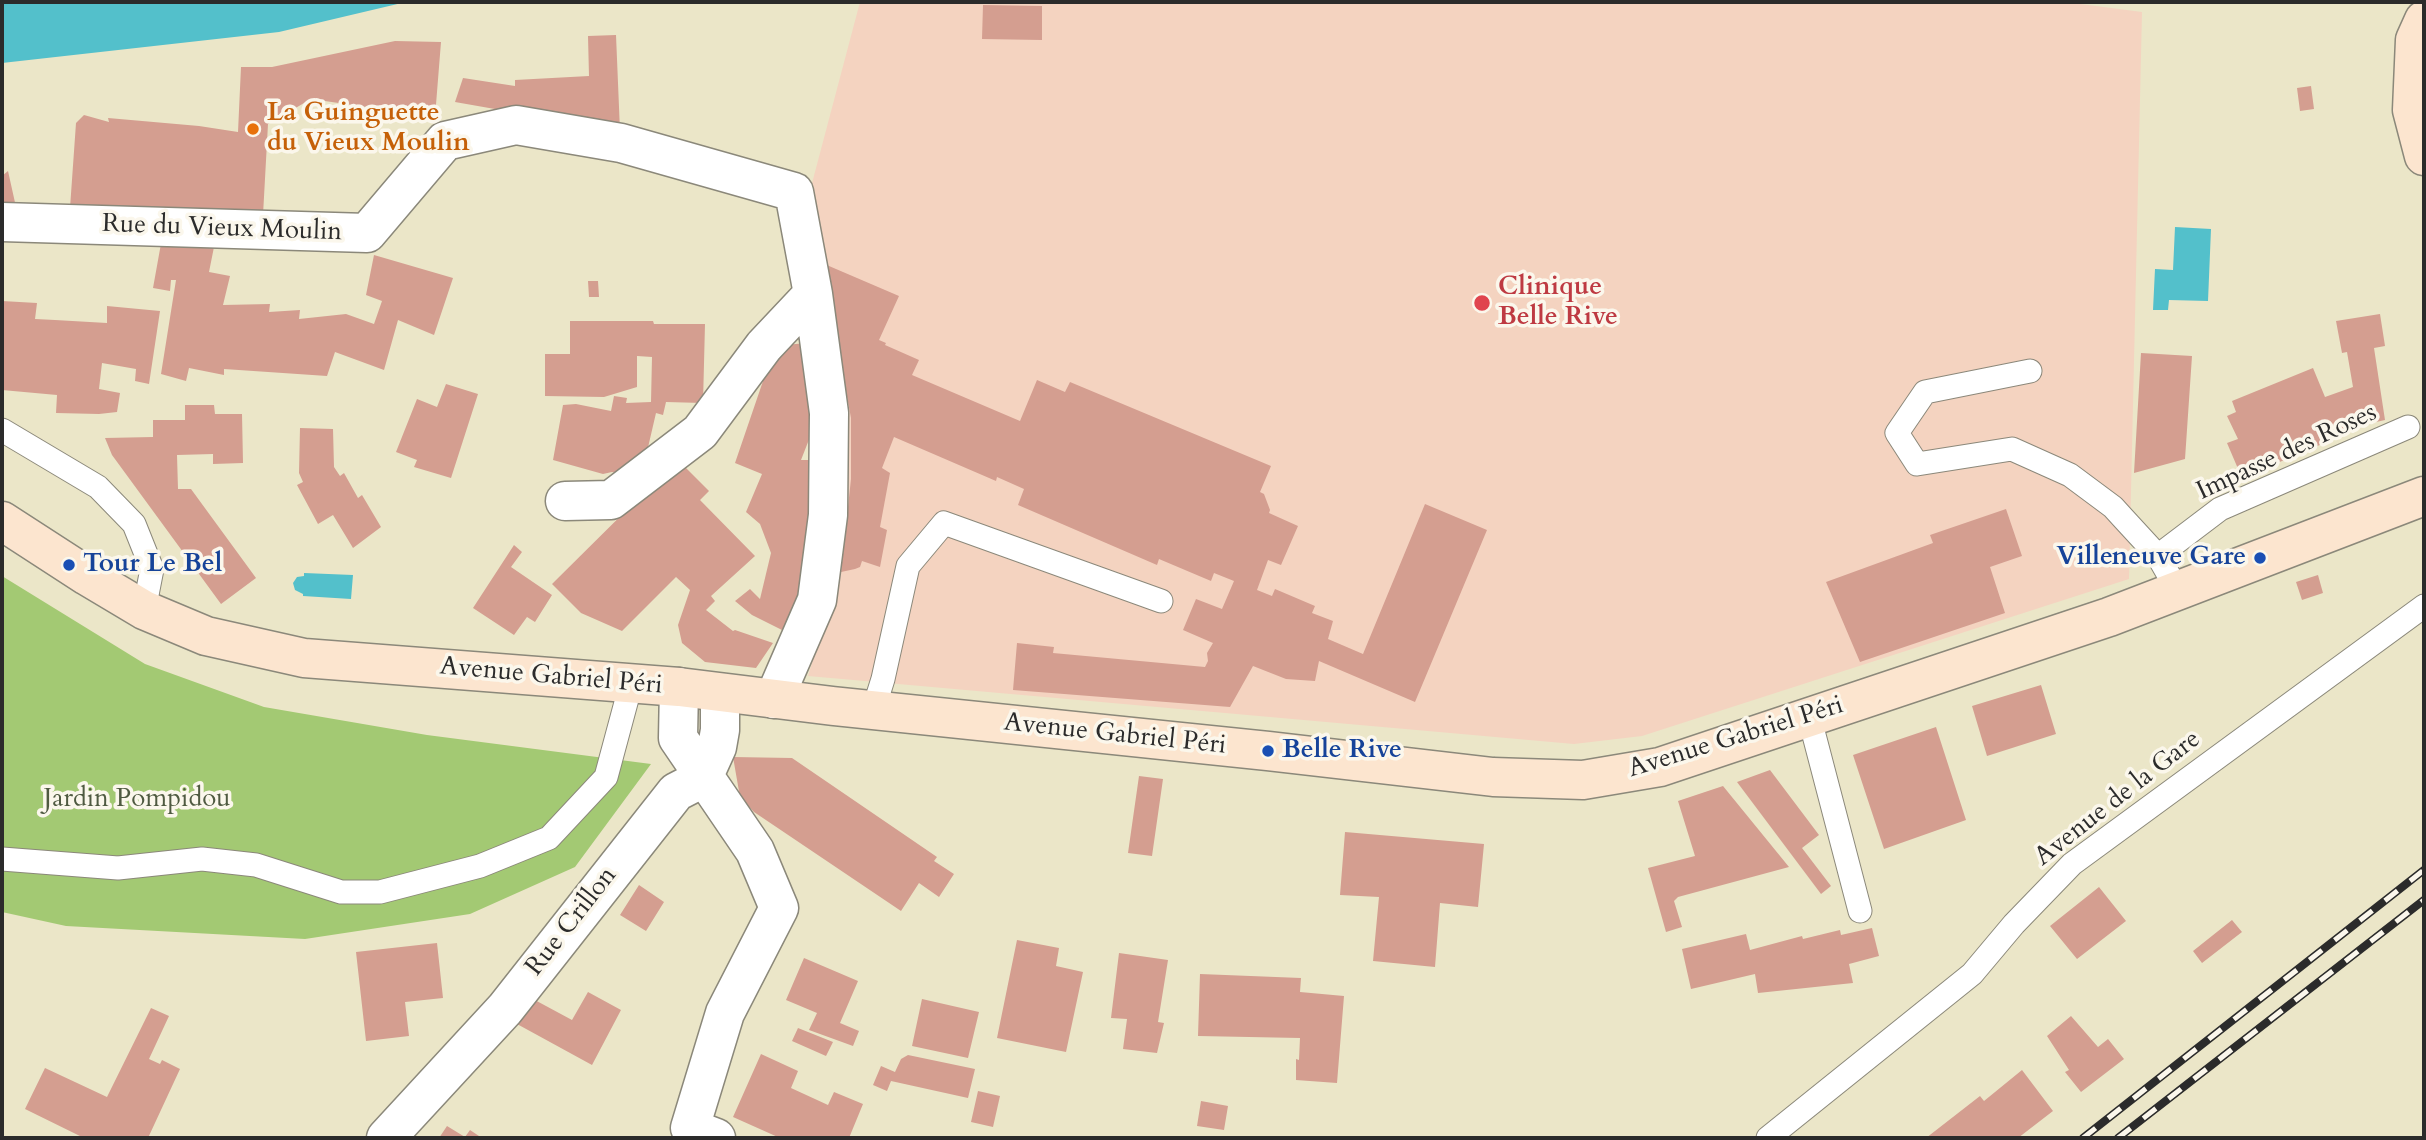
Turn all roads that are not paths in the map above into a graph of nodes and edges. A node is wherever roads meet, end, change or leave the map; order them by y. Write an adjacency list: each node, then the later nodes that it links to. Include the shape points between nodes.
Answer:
1 (2424, 20): 2 (main road, via 2415,40 2412,110)
2 (2424, 156)
3 (2, 222): 4 (street, Rue du Vieux Moulin, via 368,233 445,141 516,125 621,143 794,192)
4 (813, 294): 9 (street, via 764,346 700,432 611,500); 19 (street, Rue du Vieux Moulin, via 829,413 828,515 817,600)
5 (2030, 371): 11 (lane, via 1925,392 1897,433 1917,464 2012,449 2070,475 2113,507)
6 (2408, 427): 11 (lane, Impasse des Roses, via 2220,509)
7 (2, 430): 15 (lane, via 98,487 135,524 152,569)
8 (2424, 496): 12 (main road, Avenue Gabriel Péri)
9 (565, 501)
10 (2, 521): 15 (main road, Avenue Gabriel Péri)
11 (2158, 556): 12 (lane)
12 (2178, 591): 21 (main road, Avenue Gabriel Péri)
13 (1161, 601): 20 (lane, via 944,523 908,566)
14 (2424, 606): 27 (lane, Avenue de la Gare, via 2072,864 1972,974)
15 (144, 610): 16 (main road, Avenue Gabriel Péri, via 206,636 304,658)
16 (631, 684): 17 (main road, Avenue Gabriel Péri); 23 (lane, via 606,777 549,838 480,866 380,892 341,892 256,865 202,859 118,868)
17 (680, 687): 18 (main road, Avenue Gabriel Péri); 22 (street, via 678,737)
18 (720, 693): 19 (main road, Avenue Gabriel Péri); 22 (street, via 717,747)
19 (774, 699): 20 (main road, Avenue Gabriel Péri)
20 (873, 711): 21 (main road, Avenue Gabriel Péri, via 1493,777 1583,780 1660,767)
21 (1809, 716): 24 (lane)
22 (703, 778): 25 (street, via 755,851 779,908 725,1013); 26 (street, Rue Crillon, via 676,792 505,1009)
23 (2, 859)
24 (1860, 911)
25 (696, 1135)
26 (386, 1138)
27 (1768, 1138)

